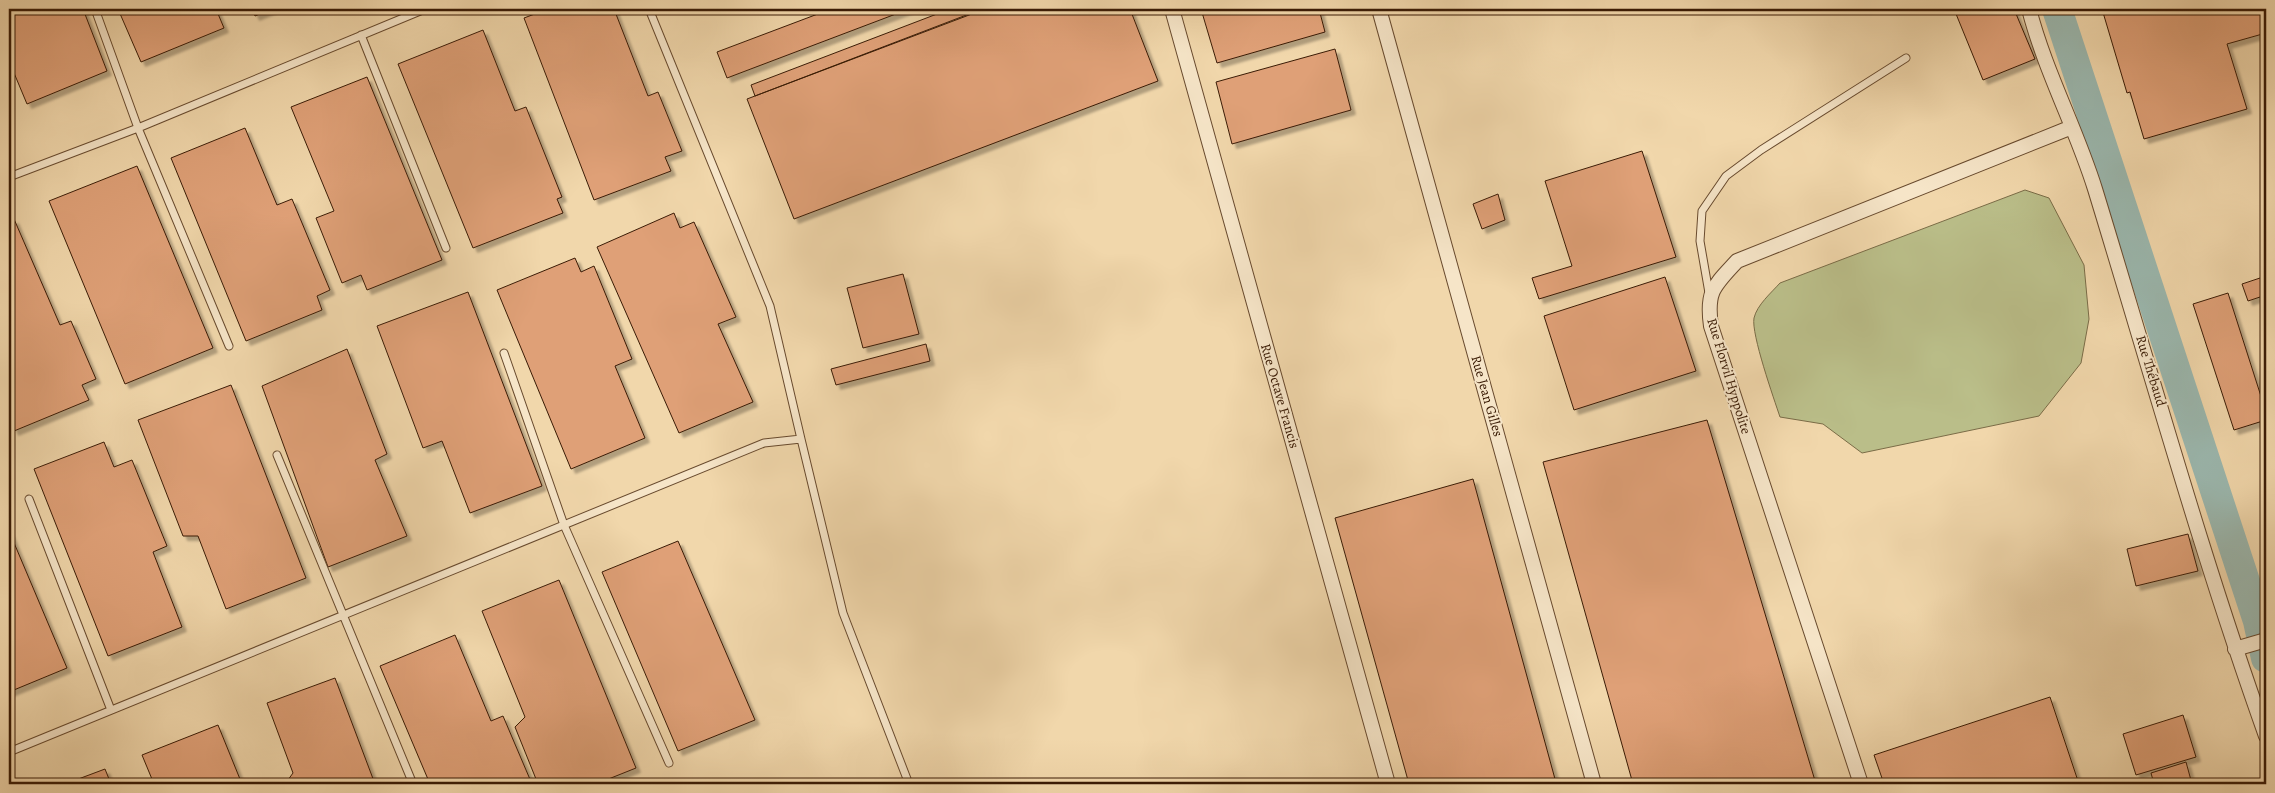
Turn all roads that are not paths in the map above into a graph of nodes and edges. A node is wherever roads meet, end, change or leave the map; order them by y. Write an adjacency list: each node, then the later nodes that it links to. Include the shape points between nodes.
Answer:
1 (94, 9): 10 (lane)
2 (426, 9): 7 (lane)
3 (649, 9): 16 (lane, via 770,306)
4 (1172, 9): 29 (street, Rue Octave Francis)
5 (1379, 9): 30 (street, Rue Jean Gilles)
6 (2029, 9): 9 (street, Rue Thébaud, via 2039,48)
7 (361, 35): 10 (lane); 12 (lane)
8 (1906, 58): 13 (lane, via 1761,150 1726,176 1702,211 1700,241)
9 (2072, 127): 13 (street, via 1737,261); 22 (street, Rue Thébaud, via 2089,171)
10 (138, 128): 11 (lane); 14 (lane)
11 (9, 177)
12 (446, 248)
13 (1710, 295): 31 (street, Rue Florvil Hyppolite, via 1711,326)
14 (229, 346)
15 (504, 353): 19 (lane)
16 (801, 439): 19 (lane, via 764,443); 28 (lane, via 844,613)
17 (277, 455): 20 (lane)
18 (29, 499): 23 (lane)
19 (564, 525): 20 (lane); 26 (lane)
20 (342, 616): 23 (lane); 27 (lane)
21 (2266, 640): 22 (street)
22 (2239, 648): 24 (street, Rue Thébaud)
23 (111, 710): 25 (lane)
24 (2266, 736)
25 (9, 752)
26 (669, 763)
27 (413, 784)
28 (909, 784)
29 (1388, 784)
30 (1594, 784)
31 (1861, 784)

